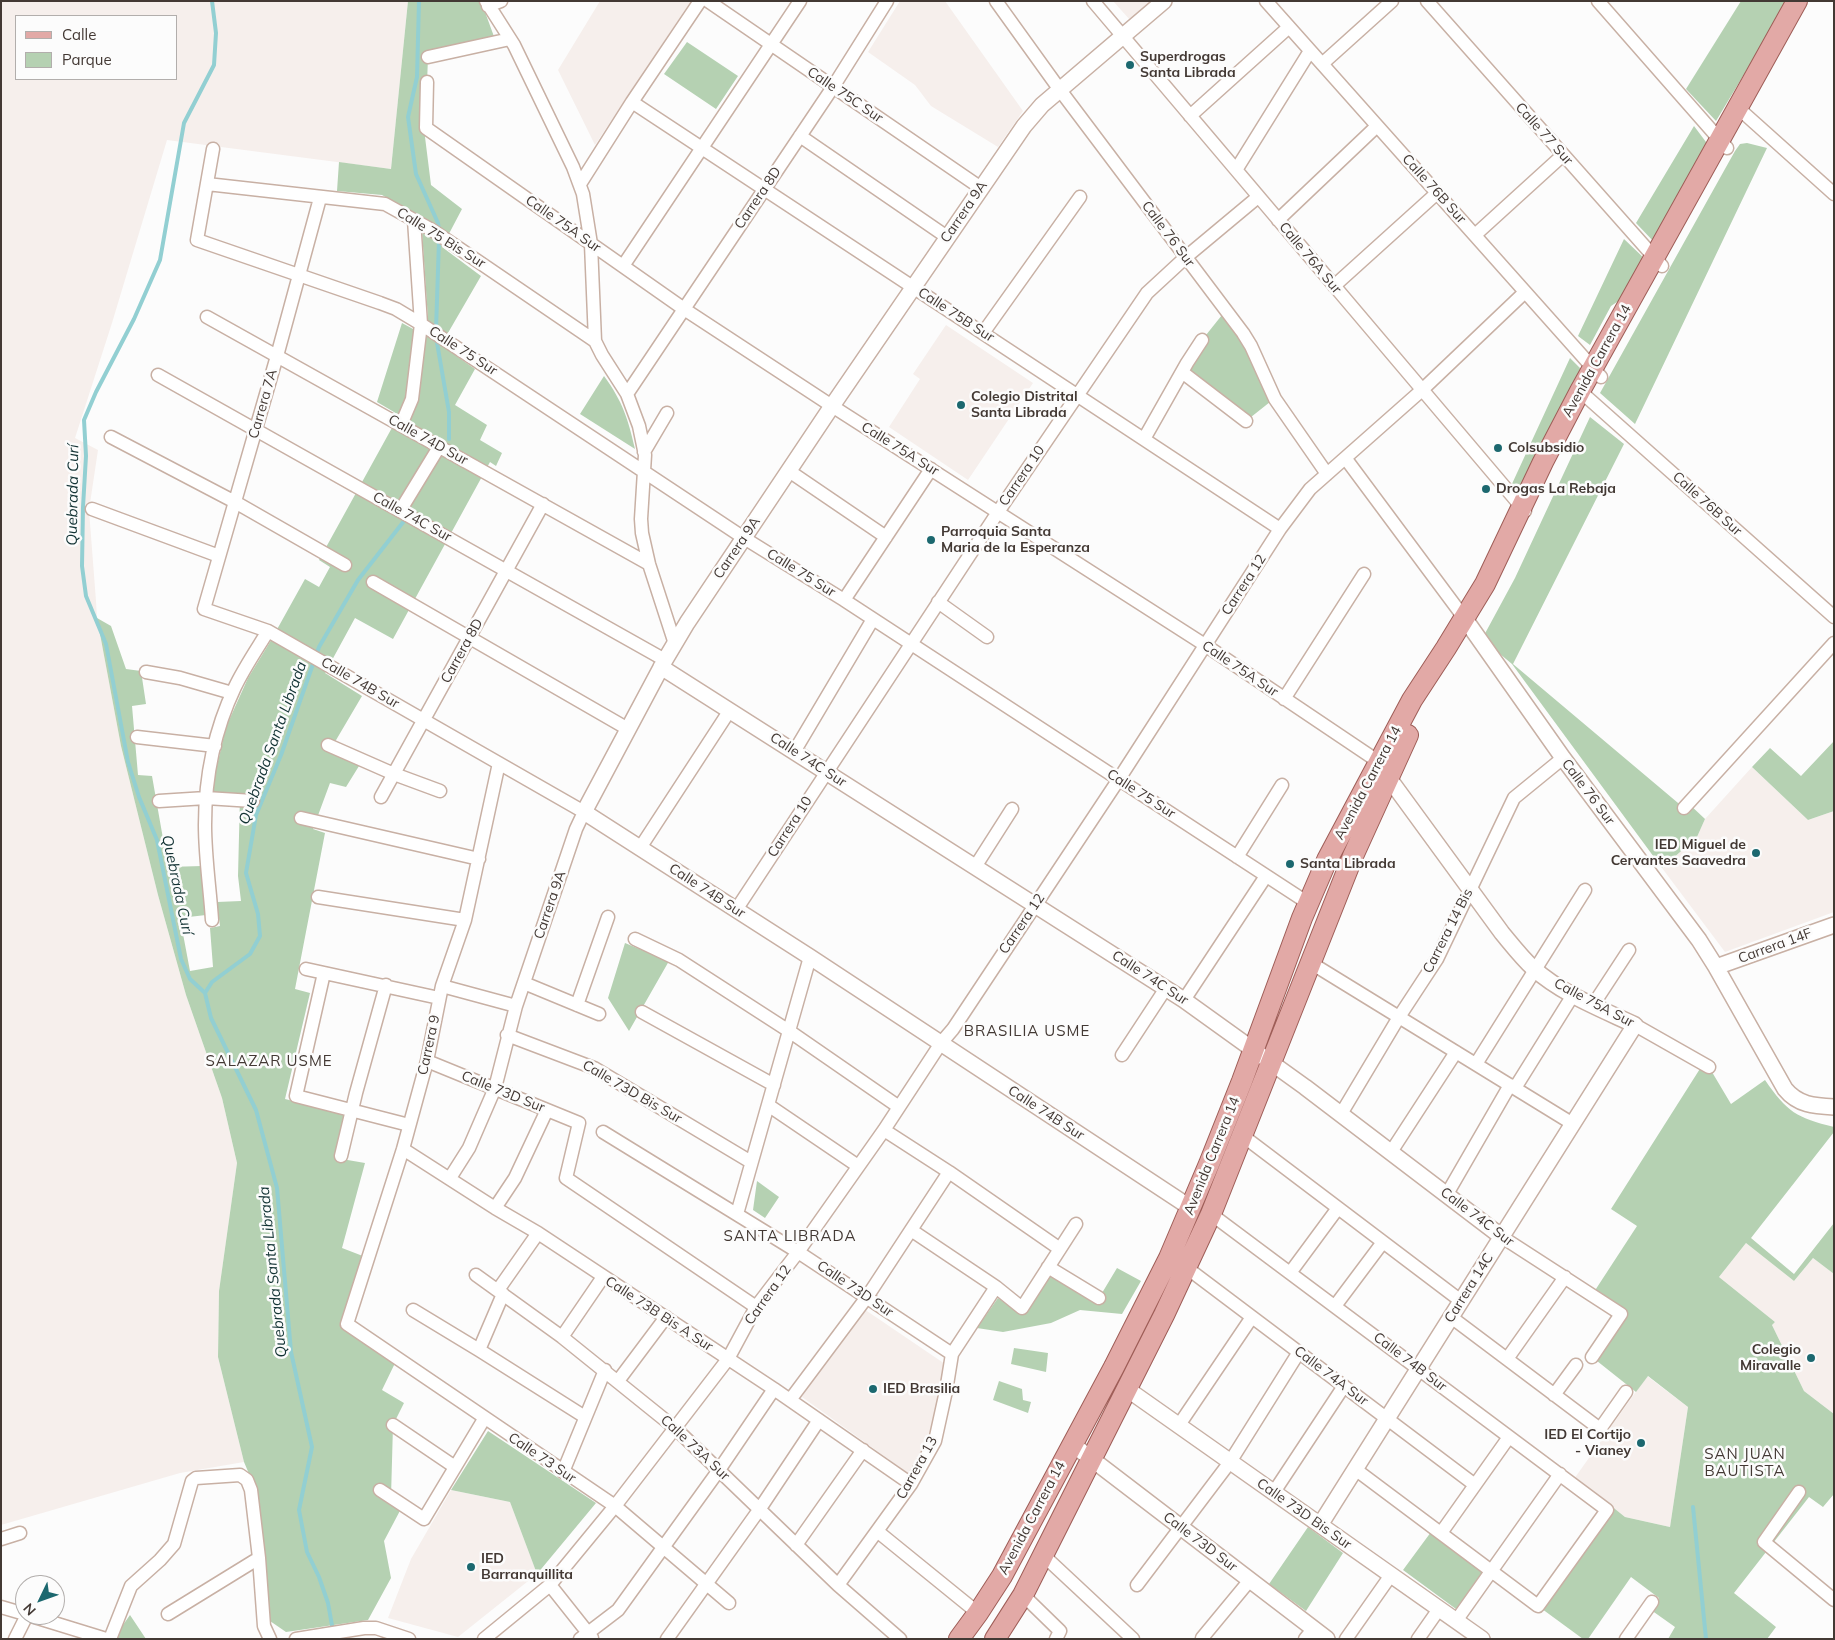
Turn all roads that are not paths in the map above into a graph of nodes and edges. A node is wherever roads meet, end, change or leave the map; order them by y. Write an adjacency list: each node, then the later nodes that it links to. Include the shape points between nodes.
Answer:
1 (501, 1): 15 (street)
2 (700, 1): 26 (street)
3 (708, 1): 19 (street, Calle 75C Sur)
4 (800, 1): 19 (street)
5 (887, 1): 24 (street, Carrera 8D)
6 (996, 1): 25 (street, Calle 76 Sur)
7 (1093, 1): 17 (street, Calle 76A Sur)
8 (1164, 1): 17 (street, Carrera 9A)
9 (1266, 1): 16 (street, Calle 76B Sur)
10 (1392, 1): 22 (street)
11 (1427, 1): 34 (street, Calle 77 Sur)
12 (1598, 1): 31 (street)
13 (1796, 1): 27 (main road, Avenida Carrera 14)
14 (1810, 1): 27 (main road, Avenida Carrera 14)
15 (487, 4): 18 (street)
16 (1290, 28): 20 (street, Calle 76B Sur); 28 (street)
17 (1122, 36): 25 (street, Carrera 9A); 28 (street, Calle 76A Sur)
18 (510, 39): 21 (street); 37 (street)
19 (771, 45): 24 (street, Calle 75C Sur); 32 (street)
20 (1310, 51): 22 (street, Calle 76B Sur); 35 (street)
21 (428, 57)
22 (1322, 64): 29 (street, Calle 76B Sur)
23 (427, 82): 49 (street, Calle 75A Sur, via 426,128)
24 (833, 87): 30 (street, Carrera 8D); 38 (street, Calle 75C Sur)
25 (1060, 90): 38 (street, Carrera 9A, via 1024,126); 50 (street, Calle 76 Sur)
26 (632, 102): 32 (street, Calle 75B Sur); 37 (street)
27 (1741, 111): 31 (main road, Avenida Carrera 14); 41 (street)
28 (1190, 116): 35 (street, Calle 76A Sur)
29 (1378, 126): 40 (street, Calle 76B Sur); 46 (street)
30 (800, 136): 39 (street, Carrera 8D); 48 (street)
31 (1723, 144): 51 (main road, Avenida Carrera 14)
32 (702, 148): 39 (street, Calle 75B Sur); 52 (street)
33 (213, 149): 36 (street)
34 (1563, 155): 47 (street); 51 (street, Calle 77 Sur)
35 (1236, 170): 43 (street, Calle 76A Sur)
36 (207, 184): 44 (street, Calle 75 Bis Sur); 53 (street, Calle 75 Sur, via 197,240)
37 (580, 184): 49 (street)
38 (981, 188): 48 (street, Carrera 9A)
39 (764, 189): 55 (street, Calle 75B Sur); 57 (street, Carrera 8D)
40 (1438, 193): 47 (street, Calle 76B Sur); 54 (street)
41 (1834, 194)
42 (1080, 197): 60 (street)
43 (1258, 197): 46 (street, Calle 76A Sur); 50 (street, Carrera 10)
44 (320, 198): 45 (street, Calle 75 Bis Sur, via 385,204); 53 (street, Carrera 7A)
45 (414, 220): 59 (street); 62 (street, Calle 75 Bis Sur)
46 (1278, 220): 54 (street, Calle 76A Sur)
47 (1475, 235): 56 (street, Calle 76B Sur)
48 (947, 238): 55 (street, Carrera 9A)
49 (591, 244): 52 (street, Calle 75A Sur); 62 (street)
50 (1186, 257): 69 (street, Carrera 10, via 1147,293); 84 (street, Calle 76 Sur, via 1243,333 1275,399)
51 (1658, 262): 65 (main road, Avenida Carrera 14)
52 (623, 266): 57 (street, Calle 75A Sur)
53 (299, 274): 59 (street, Calle 75 Sur, via 380,302); 63 (street, Carrera 7A)
54 (1334, 286): 67 (street, Calle 76A Sur)
55 (914, 287): 60 (street, Calle 75B Sur); 71 (street, Carrera 9A)
56 (1525, 292): 65 (street, Calle 76B Sur); 67 (street, Carrera 12)
57 (684, 309): 68 (street, Carrera 8D); 71 (street, Calle 75A Sur)
58 (207, 317): 63 (street, Calle 74D Sur)
59 (425, 326): 74 (street, via 412,399); 83 (street, Calle 75 Sur)
60 (984, 334): 69 (street, Calle 75B Sur)
61 (1202, 340): 64 (street)
62 (595, 341): 68 (street)
63 (277, 356): 74 (street, Calle 74D Sur); 75 (street, Carrera 7A)
64 (1182, 372): 73 (street); 77 (street)
65 (1597, 372): 70 (main road, Avenida Carrera 14)
66 (158, 375): 75 (street, Calle 74C Sur)
67 (1422, 390): 80 (street, Carrera 12); 89 (street, Calle 76A Sur)
68 (628, 394): 79 (street)
69 (1076, 395): 77 (street, Calle 75B Sur); 90 (street, Carrera 10)
70 (1584, 395): 89 (main road, Avenida Carrera 14); 103 (street, Calle 76B Sur)
71 (832, 406): 81 (street, Calle 75A Sur); 82 (street, Carrera 9A)
72 (667, 414): 79 (street)
73 (1246, 421)
74 (401, 425): 78 (street, Calle 74D Sur)
75 (256, 430): 85 (street, Carrera 7A); 88 (street, Calle 74C Sur)
76 (111, 437): 85 (street)
77 (1144, 439): 91 (street, Calle 75B Sur)
78 (439, 447): 86 (street, Calle 74D Sur); 88 (street)
79 (644, 452): 83 (street)
80 (1346, 459): 84 (street, Carrera 12); 105 (street, Calle 76 Sur)
81 (931, 469): 90 (street, Calle 75A Sur); 92 (street)
82 (789, 471): 92 (street); 93 (street, Carrera 9A)
83 (645, 472): 93 (street, Calle 75 Sur); 95 (street, via 641,519)
84 (1327, 474): 91 (street, Carrera 12, via 1310,489)
85 (235, 502): 94 (street, Carrera 7A); 96 (street)
86 (543, 504): 95 (street, Calle 74D Sur); 97 (street, Carrera 8D)
87 (92, 510): 94 (street)
88 (400, 511): 97 (street, Calle 74C Sur)
89 (1524, 511): 105 (main road, Avenida Carrera 14, via 1491,597)
90 (998, 512): 101 (street, Carrera 10); 112 (street, Calle 75A Sur)
91 (1280, 529): 112 (street, Carrera 12)
92 (886, 537): 100 (street)
93 (744, 538): 100 (street, Calle 75 Sur); 110 (street, Carrera 9A)
94 (219, 556): 102 (street, Carrera 7A)
95 (649, 564): 110 (street)
96 (344, 566)
97 (506, 571): 107 (street, Carrera 8D); 113 (street, Calle 74C Sur)
98 (1364, 574): 116 (street)
99 (373, 582): 107 (street)
100 (844, 600): 104 (street, Calle 75 Sur)
101 (938, 602): 108 (street); 111 (street, Carrera 10)
102 (204, 609): 106 (street, Calle 74B Sur)
103 (1834, 617)
104 (873, 619): 111 (street, Calle 75 Sur); 123 (street)
105 (1468, 624): 124 (street, Calle 76 Sur); 126 (main road, Avenida Carrera 14, via 1418,716)
106 (268, 631): 115 (street); 118 (street, Calle 74B Sur)
107 (469, 637): 118 (street, Carrera 8D); 119 (street)
108 (987, 637)
109 (1834, 643): 136 (street)
110 (675, 644): 113 (street, Carrera 9A)
111 (911, 644): 127 (street, Carrera 10); 129 (street, Calle 75 Sur)
112 (1205, 645): 116 (street, Calle 75A Sur); 129 (street, Carrera 12)
113 (663, 664): 117 (street, Calle 74C Sur); 119 (street, Carrera 9A)
114 (146, 672): 115 (street, via 180,678)
115 (232, 694): 122 (street)
116 (1284, 699): 126 (street, Calle 75A Sur)
117 (730, 710): 123 (street, Calle 74C Sur); 140 (street)
118 (423, 720): 125 (street, Calle 74B Sur); 128 (street, Carrera 8D)
119 (628, 729): 138 (street, Carrera 9A)
120 (137, 737): 122 (street)
121 (328, 745): 128 (street)
122 (215, 746): 133 (street)
123 (794, 752): 127 (street, Calle 74C Sur)
124 (1563, 758): 145 (street, Carrera 14 Bis, via 1514,798); 159 (street, Calle 76 Sur)
125 (498, 764): 138 (street, Calle 74B Sur); 142 (street, Carrera 9)
126 (1383, 770): 145 (street, Calle 75A Sur); 148 (main road, Avenida Carrera 14, via 1327,860); 158 (main road, Avenida Carrera 14)
127 (826, 772): 143 (street, Calle 74C Sur); 150 (street, Carrera 10)
128 (394, 774): 131 (street); 132 (street, Carrera 8D)
129 (1119, 779): 141 (street, Calle 75 Sur); 149 (street, Carrera 12)
130 (1282, 785): 141 (street)
131 (440, 791)
132 (381, 797)
133 (206, 798): 134 (street); 135 (street); 152 (street)
134 (159, 801)
135 (253, 801)
136 (1684, 808)
137 (1012, 809): 143 (street)
138 (584, 812): 140 (street, Calle 74B Sur); 163 (street, Carrera 9A)
139 (301, 818): 142 (street)
140 (640, 848): 150 (street, Calle 74B Sur)
141 (1237, 856): 144 (street, Calle 75 Sur)
142 (479, 860): 153 (street, Carrera 9)
143 (975, 867): 149 (street, Calle 74C Sur)
144 (1266, 876): 148 (street, Calle 75 Sur); 168 (street)
145 (1470, 888): 161 (street, Calle 75A Sur, via 1521,957); 174 (street, Carrera 14 Bis, via 1437,959)
146 (1585, 890): 161 (street)
147 (318, 898): 153 (street)
148 (1308, 903): 179 (main road, Avenida Carrera 14)
149 (1035, 905): 165 (street, Calle 74C Sur); 178 (street, Carrera 12)
150 (736, 910): 157 (street, Calle 74B Sur)
151 (608, 917): 169 (street)
152 (212, 920)
153 (466, 920): 166 (street, Carrera 9)
154 (1834, 925): 159 (street, Carrera 14F)
155 (635, 939): 176 (street, via 679,960)
156 (1629, 950): 170 (street)
157 (810, 957): 176 (street); 178 (street, Calle 74B Sur)
158 (1310, 963): 174 (street); 183 (main road, Avenida Carrera 14)
159 (1716, 967): 191 (street, Calle 76 Sur, via 1788,1092 1806,1104)
160 (306, 969): 162 (street)
161 (1535, 970): 167 (street, Calle 75A Sur); 184 (street)
162 (324, 973): 164 (street); 192 (street, via 296,1096)
163 (524, 983): 169 (street); 171 (street, Carrera 9A)
164 (386, 985): 166 (street); 192 (street)
165 (1166, 988): 168 (street, Calle 74C Sur); 181 (street)
166 (440, 992): 171 (street); 182 (street, Carrera 9)
167 (1573, 995): 170 (street, Calle 75A Sur); 187 (street)
168 (1184, 1000): 179 (street, Calle 74C Sur)
169 (577, 1005): 173 (street)
170 (1593, 1005): 175 (street, Calle 75A Sur)
171 (516, 1006): 177 (street, Carrera 9A)
172 (642, 1012): 186 (street)
173 (598, 1014)
174 (1399, 1017): 180 (street); 194 (street, Carrera 14 Bis)
175 (1635, 1025): 185 (street, Calle 75A Sur); 195 (street, Carrera 14C)
176 (789, 1031): 186 (street); 190 (street)
177 (507, 1036): 188 (street, Carrera 9A); 203 (street, Calle 73D Bis Sur, via 594,1068)
178 (941, 1043): 190 (street, Carrera 12); 209 (street, Calle 74B Sur)
179 (1253, 1050): 183 (street, Calle 74C Sur); 209 (main road, Avenida Carrera 14)
180 (1456, 1052): 184 (street); 201 (street)
181 (1122, 1055)
182 (428, 1061): 188 (street, Calle 73D Sur); 196 (street, Carrera 9)
183 (1271, 1062): 194 (street, Calle 74C Sur); 199 (main road, Avenida Carrera 14)
184 (1476, 1064): 187 (street)
185 (1709, 1067)
186 (774, 1085): 189 (street)
187 (1512, 1087): 195 (street); 207 (street)
188 (495, 1088): 193 (street, Calle 73D Sur); 206 (street, Carrera 9A, via 469,1148)
189 (768, 1105): 203 (street); 204 (street)
190 (899, 1106): 197 (street, Carrera 12)
191 (1834, 1107)
192 (351, 1110): 196 (street); 202 (street)
193 (547, 1110): 208 (street, via 515,1178); 231 (street, Calle 73D Sur, via 579,1123 566,1178)
194 (1341, 1114): 201 (street, Calle 74C Sur)
195 (1573, 1124): 216 (street, Carrera 14C)
196 (409, 1126): 200 (street, Carrera 9)
197 (884, 1130): 204 (street, Carrera 12); 205 (street)
198 (603, 1132): 211 (street, Calle 73D Sur)
199 (1244, 1136): 210 (street); 212 (main road, Avenida Carrera 14)
200 (403, 1149): 206 (street, Calle 73B Bis A Sur); 237 (street, Carrera 9)
201 (1391, 1152): 207 (street, Calle 74C Sur)
202 (341, 1156)
203 (751, 1162): 211 (street)
204 (858, 1166): 219 (street, Carrera 12)
205 (949, 1172): 214 (street); 218 (street)
206 (450, 1178): 208 (street, Calle 73B Bis A Sur)
207 (1447, 1194): 216 (street, Calle 74C Sur)
208 (495, 1208): 215 (street, Calle 73B Bis A Sur)
209 (1191, 1208): 263 (main road, Avenida Carrera 14, via 1169,1258)
210 (1338, 1208): 217 (street); 222 (street)
211 (737, 1214): 219 (street, Calle 73D Sur)
212 (1212, 1214): 221 (main road, Avenida Carrera 14); 222 (street, Calle 74B Sur)
213 (1076, 1224): 218 (street)
214 (911, 1230): 226 (street); 228 (street)
215 (538, 1233): 224 (street, Calle 73B Bis A Sur); 227 (street)
216 (1502, 1236): 225 (street, Calle 74C Sur); 230 (street, Carrera 14C)
217 (1383, 1242): 230 (street); 232 (street)
218 (1060, 1250): 220 (street)
219 (798, 1252): 228 (street, Calle 73D Sur); 231 (street, Carrera 12)
220 (1048, 1267): 226 (street, via 1022,1308); 229 (street)
221 (1187, 1268): 234 (street, Calle 74A Sur); 251 (main road, Avenida Carrera 14)
222 (1290, 1273): 232 (street, Calle 74B Sur)
223 (476, 1275): 227 (street, Calle 73A Sur)
224 (603, 1277): 235 (street, Calle 73B Bis A Sur); 238 (street)
225 (1565, 1277): 242 (street, Calle 74C Sur, via 1621,1314); 244 (street)
226 (996, 1287): 241 (street, Carrera 13)
227 (501, 1292): 238 (street, Calle 73A Sur); 239 (street)
228 (867, 1297): 241 (street, Calle 73D Sur); 254 (street)
229 (1099, 1298)
230 (1461, 1302): 236 (street, Carrera 14C)
231 (756, 1306): 243 (street, Carrera 12)
232 (1335, 1306): 246 (street, Calle 74B Sur)
233 (413, 1310): 239 (street)
234 (1252, 1316): 240 (street, Calle 74A Sur); 260 (street)
235 (666, 1317): 243 (street, Calle 73B Bis A Sur); 248 (street)
236 (1451, 1317): 244 (street); 246 (street, Carrera 14C)
237 (347, 1324): 257 (street, Calle 73 Sur)
238 (562, 1337): 247 (street, Calle 73A Sur)
239 (479, 1350): 255 (street)
240 (1299, 1352): 249 (street, Calle 74A Sur); 266 (street)
241 (952, 1354): 272 (street, Carrera 13, via 935,1441)
242 (1592, 1357)
243 (728, 1359): 250 (street, Calle 73B Bis A Sur); 261 (street, Carrera 12)
244 (1507, 1359): 253 (street)
245 (1576, 1365): 253 (street)
246 (1418, 1368): 256 (street, Carrera 14C); 262 (street, Calle 74B Sur)
247 (605, 1370): 248 (street, Calle 73A Sur); 255 (street)
248 (618, 1381): 261 (street, Calle 73A Sur)
249 (1344, 1386): 256 (street, Calle 74A Sur); 275 (street)
250 (774, 1389): 254 (street, Calle 73B Bis A Sur); 269 (street)
251 (1127, 1389): 260 (street, Calle 73D Bis Sur); 265 (main road, Avenida Carrera 14)
252 (1626, 1392): 253 (street, via 1600,1429)
253 (1554, 1395)
254 (790, 1400): 258 (street, Calle 73B Bis A Sur)
255 (585, 1417): 270 (street)
256 (1387, 1418): 268 (street, Carrera 14C); 273 (street, Calle 74A Sur)
257 (484, 1419): 267 (street); 270 (street, Calle 73 Sur)
258 (819, 1420): 264 (street, Calle 73B Bis A Sur); 278 (street)
259 (393, 1425): 267 (street)
260 (1179, 1425): 266 (street, Calle 73D Bis Sur)
261 (675, 1428): 269 (street, Calle 73A Sur); 277 (street, Carrera 12)
262 (1509, 1436): 271 (street, Calle 74B Sur); 273 (street)
263 (1072, 1444): 265 (street, Calle 73D Sur); 303 (main road, Avenida Carrera 14, via 1002,1576)
264 (863, 1450): 272 (street, Calle 73B Bis A Sur); 285 (street)
265 (1091, 1459): 280 (street, Calle 73D Sur); 287 (main road, Avenida Carrera 14)
266 (1230, 1462): 275 (street, Calle 73D Bis Sur); 280 (street)
267 (455, 1467): 274 (street, via 424,1519)
268 (1355, 1469): 279 (street, Carrera 14C); 283 (street)
269 (719, 1470): 278 (street, Calle 73A Sur); 286 (street)
270 (563, 1472): 277 (street, Calle 73 Sur)
271 (1560, 1474): 289 (street); 289 (street, Calle 74B Sur, via 1607,1510 1538,1606)
272 (911, 1484): 281 (street, Carrera 13)
273 (1475, 1484): 283 (street)
274 (380, 1490)
275 (1274, 1492): 279 (street, Calle 73D Bis Sur)
276 (1799, 1492): 297 (street, via 1764,1542)
277 (614, 1506): 286 (street, Calle 73 Sur); 293 (street, Carrera 12)
278 (759, 1510): 285 (street, Calle 73A Sur); 292 (street)
279 (1320, 1525): 290 (street, Calle 73D Bis Sur)
280 (1180, 1527): 291 (street, Calle 73D Sur); 295 (street)
281 (877, 1531): 294 (street, Carrera 13); 303 (street)
282 (20, 1533): 284 (street)
283 (1441, 1533): 289 (street)
284 (1, 1539)
285 (796, 1545): 294 (street, Calle 73A Sur)
286 (663, 1548): 292 (street, Calle 73 Sur); 310 (street, via 618,1610)
287 (1043, 1555): 296 (main road, Avenida Carrera 14); 323 (street)
288 (259, 1558): 304 (street); 316 (street, via 251,1490 246,1480 240,1475 196,1478 192,1481 174,1544 131,1586); 317 (street, via 264,1626)
289 (1491, 1571): 305 (street)
290 (1391, 1575): 301 (street, Calle 73D Bis Sur); 325 (street)
291 (1250, 1580): 308 (street, Calle 73D Sur); 313 (street)
292 (706, 1584): 299 (street, Calle 73 Sur); 320 (street)
293 (550, 1585): 310 (street); 319 (street, Carrera 12)
294 (838, 1585): 321 (street, Calle 73A Sur)
295 (1137, 1585)
296 (1023, 1595): 309 (street); 312 (main road, Avenida Carrera 14)
297 (1834, 1600)
298 (1652, 1602): 328 (street)
299 (729, 1603)
300 (1, 1607): 302 (street)
301 (1439, 1608): 305 (street, Calle 73D Bis Sur); 326 (street)
302 (15, 1611)
303 (978, 1613): 322 (main road, Avenida Carrera 14)
304 (168, 1614)
305 (1456, 1621): 327 (street, Calle 73D Bis Sur)
306 (21, 1625): 314 (street)
307 (59, 1625): 315 (street)
308 (1310, 1634): 324 (street, Calle 73D Sur)
309 (1058, 1635)
310 (587, 1637)
311 (301, 1638): 318 (street, via 376,1628)
312 (996, 1638)
313 (1202, 1638)
314 (15, 1639)
315 (106, 1639)
316 (110, 1639)
317 (270, 1639)
318 (409, 1639)
319 (484, 1639)
320 (667, 1639)
321 (900, 1639)
322 (959, 1639)
323 (1133, 1639)
324 (1328, 1639)
325 (1346, 1639)
326 (1418, 1639)
327 (1482, 1639)
328 (1626, 1639)

